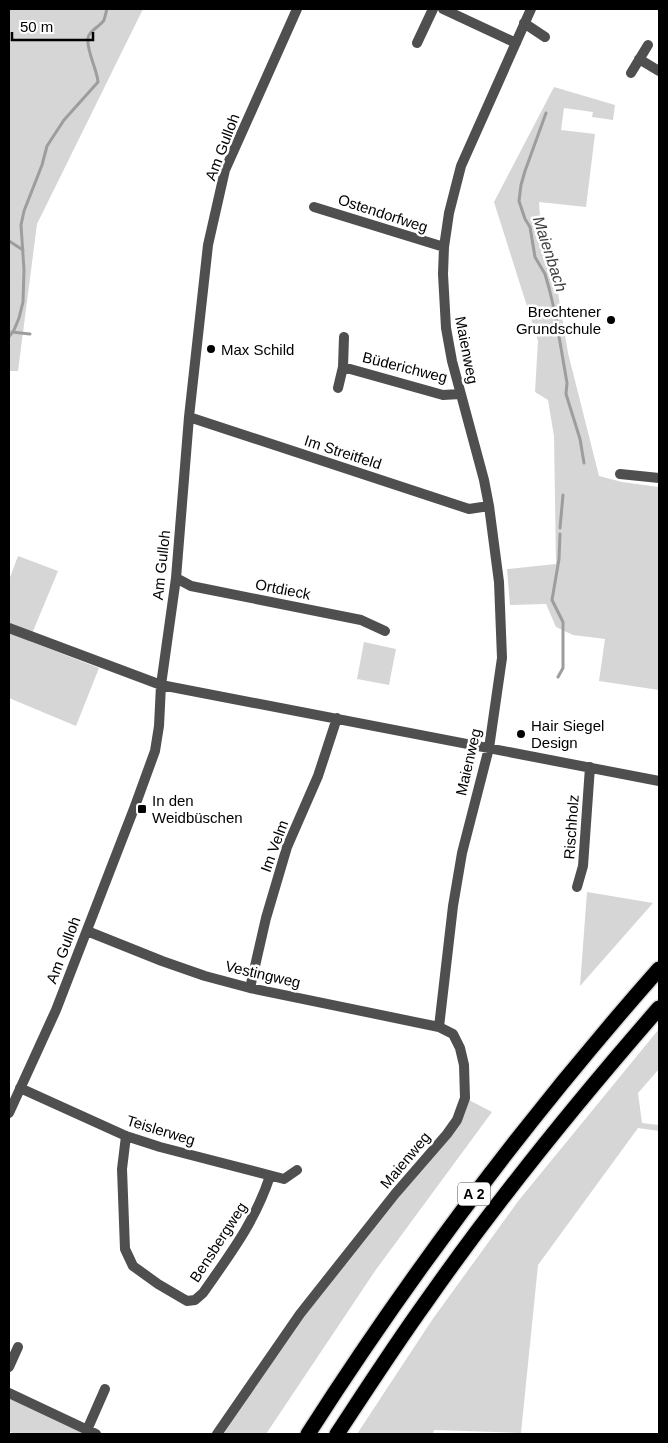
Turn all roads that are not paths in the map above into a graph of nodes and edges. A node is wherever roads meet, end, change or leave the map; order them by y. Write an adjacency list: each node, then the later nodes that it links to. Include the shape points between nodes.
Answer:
1 (297, 9): 19 (street, Am Gulloh, via 225,170 208,245)
2 (433, 9): 8 (street)
3 (443, 9): 7 (street)
4 (530, 9): 5 (street, Maienweg)
5 (524, 23): 6 (street); 7 (street, Maienweg)
6 (545, 37)
7 (516, 42): 14 (street, Maienweg, via 461,166)
8 (417, 43)
9 (648, 45): 10 (street)
10 (639, 59): 11 (street); 12 (street)
11 (659, 71)
12 (631, 73)
13 (314, 207): 14 (street, Ostendorfweg)
14 (444, 248): 18 (street, Maienweg, via 446,328)
15 (344, 337): 16 (street, Büderichweg)
16 (343, 367): 17 (street, Büderichweg); 18 (street, Büderichweg, via 443,395)
17 (338, 388)
18 (460, 394): 22 (street, Maienweg)
19 (189, 417): 22 (street, Im Streitfeld, via 469,508); 23 (street, Am Gulloh)
20 (620, 474): 21 (street)
21 (659, 478)
22 (489, 506): 28 (street, Maienweg, via 500,582 502,658)
23 (176, 578): 25 (street, Ortdieck, via 191,586 361,620); 26 (street, Am Gulloh)
24 (9, 628): 26 (street)
25 (385, 631)
26 (161, 684): 27 (street); 32 (street, Am Gulloh, via 155,751)
27 (337, 718): 28 (street); 34 (street, Im Velm, via 318,776 286,848)
28 (489, 748): 29 (street); 36 (street, Maienweg, via 462,853)
29 (590, 768): 30 (street); 31 (street, Rischholz, via 583,866)
30 (659, 781)
31 (577, 887)
32 (87, 931): 34 (street, Vestingweg, via 162,961); 37 (street, Am Gulloh)
33 (659, 969): 48 (highway, A 2, via 529,1122 451,1225)
34 (250, 988): 36 (street, Vestingweg)
35 (659, 1008): 49 (highway, A 2, via 491,1213)
36 (439, 1027): 47 (street, Maienweg, via 453,1034 464,1065 465,1098 457,1120 300,1314)
37 (20, 1088): 38 (street, Am Gulloh); 39 (street, Teislerweg)
38 (9, 1113)
39 (126, 1136): 41 (street, Teislerweg); 41 (street, Bensbergweg, via 122,1169 125,1249 132,1266 187,1301 195,1300 204,1293 240,1240 262,1200)
40 (297, 1170): 41 (street, Teislerweg, via 284,1179)
41 (270, 1176)
42 (18, 1347): 43 (street)
43 (9, 1367)
44 (105, 1389): 46 (street)
45 (9, 1393): 46 (street)
46 (91, 1432)
47 (217, 1434)
48 (308, 1434)
49 (337, 1434)

